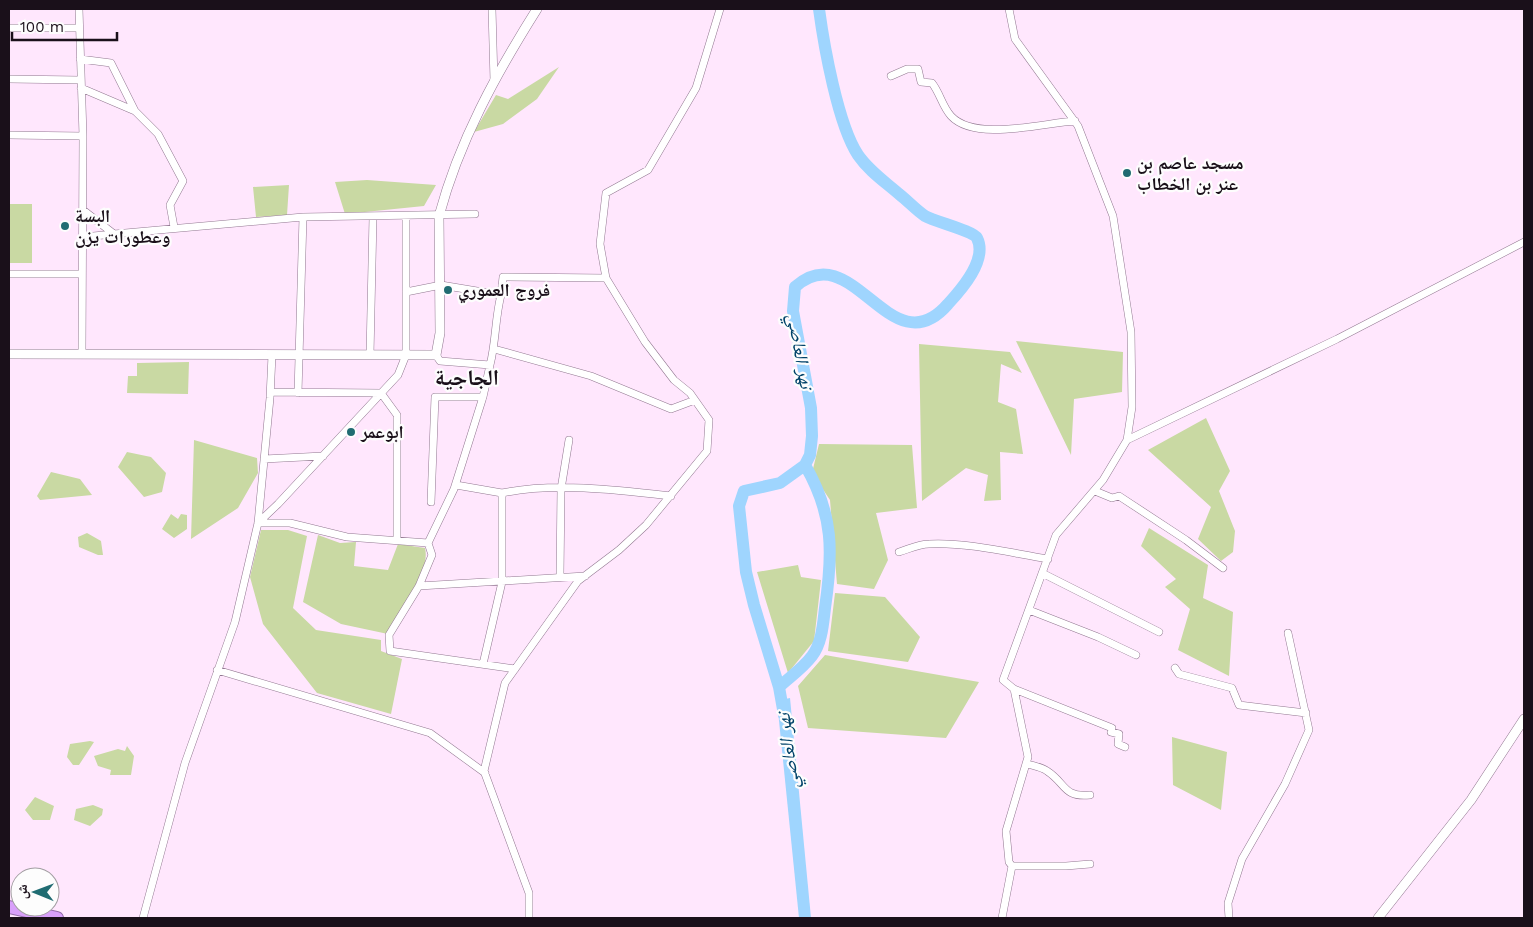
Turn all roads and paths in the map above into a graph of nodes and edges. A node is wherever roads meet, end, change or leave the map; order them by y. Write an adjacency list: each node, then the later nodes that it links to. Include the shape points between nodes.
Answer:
1 (79, 9): 7 (street)
2 (492, 9): 12 (street)
3 (537, 9): 12 (street)
4 (720, 9): 30 (street, via 696,88 648,170 606,194 600,244)
5 (1009, 9): 15 (street, via 1015,38)
6 (9, 28): 7 (street)
7 (79, 28): 8 (street)
8 (80, 59): 11 (street); 14 (street, via 111,63)
9 (891, 76): 15 (street, via 907,69 918,69 921,82 932,83 952,116 963,124 987,130)
10 (9, 79): 11 (street)
11 (80, 80): 13 (street)
12 (494, 81): 22 (street, via 453,170)
13 (81, 88): 14 (street); 17 (street)
14 (135, 111): 24 (street, via 158,134 183,182 170,204)
15 (1074, 121): 49 (street, via 1113,216 1131,332 1132,407)
16 (9, 135): 17 (street)
17 (83, 136): 18 (street)
18 (83, 210): 25 (street); 26 (street)
19 (475, 214): 22 (street)
20 (373, 216): 21 (street); 23 (street); 39 (street)
21 (406, 216): 22 (street); 32 (street)
22 (439, 216): 31 (street)
23 (303, 217): 24 (street); 38 (street)
24 (174, 227): 25 (street)
25 (114, 234): 26 (street)
26 (83, 237): 29 (street)
27 (1524, 242): 49 (street)
28 (9, 274): 29 (street)
29 (82, 274): 36 (street)
30 (606, 278): 33 (street, via 502,277); 47 (street, via 645,342 674,380)
31 (441, 285): 32 (street); 33 (street); 41 (street)
32 (406, 292): 40 (street)
33 (501, 294): 34 (street, via 495,318)
34 (494, 349): 42 (street); 47 (street, via 591,376 671,409)
35 (9, 354): 36 (street)
36 (82, 354): 37 (street)
37 (272, 355): 38 (street); 43 (street)
38 (299, 355): 39 (street); 44 (street)
39 (370, 355): 40 (street)
40 (406, 355): 41 (street); 45 (street, via 398,375)
41 (436, 355): 42 (street, via 440,361)
42 (490, 365): 46 (street)
43 (270, 392): 44 (street); 51 (street)
44 (298, 393): 45 (street)
45 (381, 393): 50 (street); 59 (street, via 397,415)
46 (483, 397): 52 (street); 57 (street, via 435,397)
47 (695, 400): 56 (street, via 710,420 707,451)
48 (569, 440): 53 (street)
49 (1127, 440): 54 (street)
50 (323, 456): 51 (street); 58 (street)
51 (264, 459): 58 (street)
52 (456, 485): 55 (street); 60 (street)
53 (561, 489): 55 (street); 56 (street, via 609,488); 65 (street)
54 (1095, 491): 62 (street, via 1056,535); 63 (street, via 1112,498 1119,496)
55 (502, 493): 67 (street)
56 (671, 496): 66 (street, via 633,538)
57 (431, 502)
58 (258, 523): 59 (street, via 290,523 347,538); 76 (street, via 235,622)
59 (397, 540): 60 (street)
60 (428, 543): 68 (street, via 432,555)
61 (899, 552): 62 (street, via 939,544)
62 (1048, 559): 64 (street)
63 (1223, 568)
64 (1042, 573): 69 (street); 70 (street)
65 (560, 576): 66 (street); 67 (street)
66 (585, 576): 75 (street, via 578,581)
67 (502, 582): 68 (street); 73 (street)
68 (419, 586): 73 (street, via 389,635 390,651)
69 (1029, 610): 72 (street); 77 (street, via 1003,680)
70 (1159, 632)
71 (1288, 633): 78 (street)
72 (1136, 655)
73 (483, 664): 75 (street)
74 (1174, 668): 78 (street, via 1180,674 1232,688 1239,705)
75 (515, 669): 82 (street, via 505,683 492,729)
76 (217, 670): 82 (street, via 430,733); 88 (street, via 174,801)
77 (1014, 689): 80 (street, via 1112,728 1111,732 1119,734 1118,744); 81 (street)
78 (1306, 713): 91 (street, via 1309,730 1285,784 1242,859 1228,903)
79 (1524, 719): 92 (street, via 1471,800)
80 (1125, 747)
81 (1028, 764): 83 (street, via 1047,770 1077,797); 85 (street, via 1006,832)
82 (485, 773): 89 (street, via 529,893)
83 (1090, 795)
84 (1090, 864): 85 (street)
85 (1012, 866): 90 (street)
86 (9, 907): 87 (highway)
87 (57, 918)
88 (143, 918)
89 (529, 918)
90 (1002, 918)
91 (1229, 918)
92 (1378, 918)

